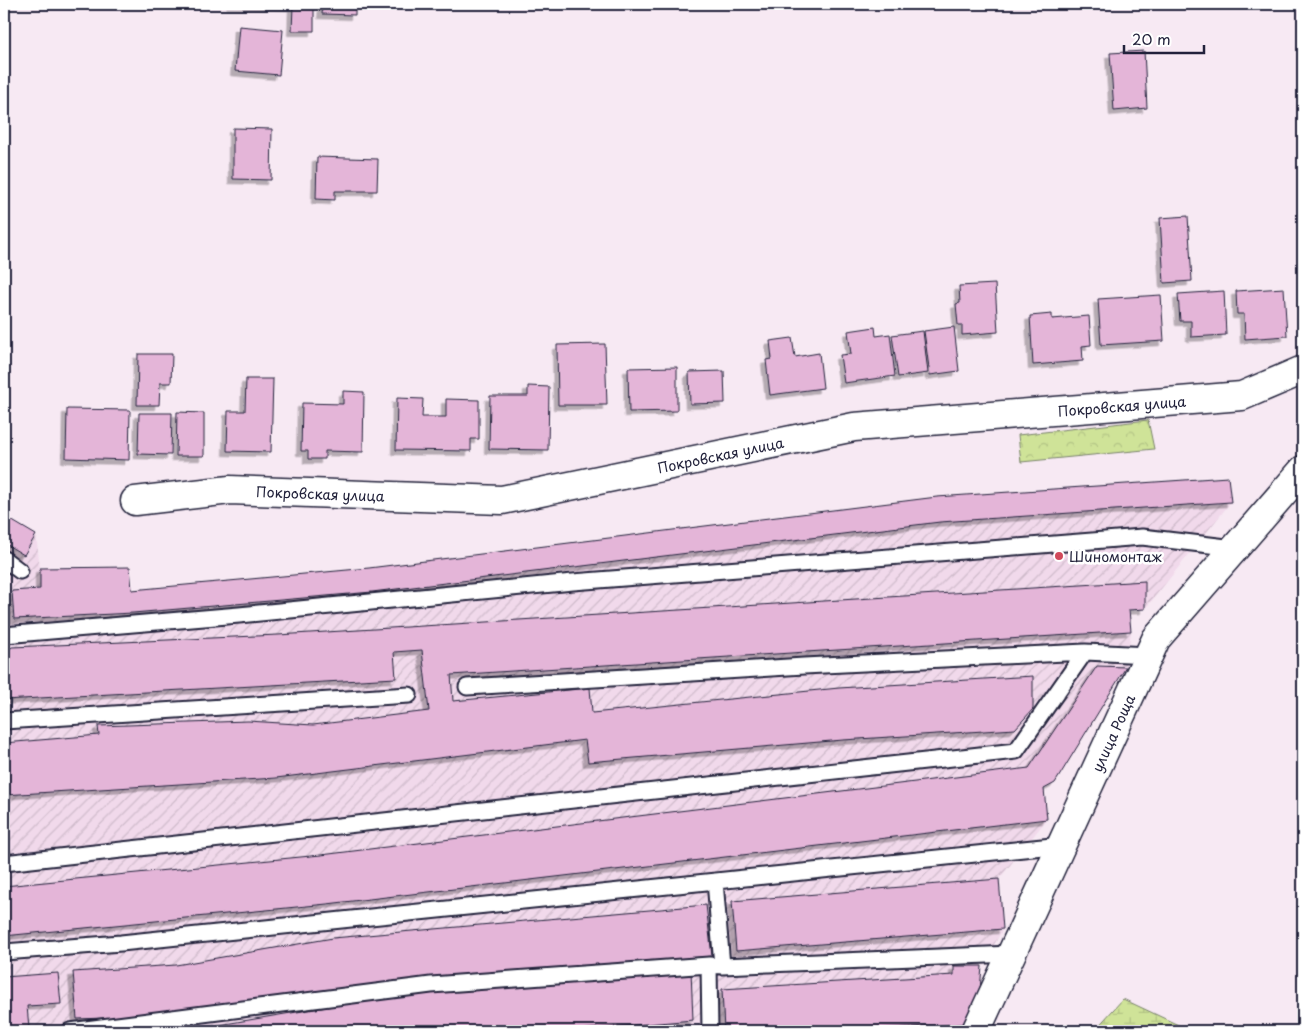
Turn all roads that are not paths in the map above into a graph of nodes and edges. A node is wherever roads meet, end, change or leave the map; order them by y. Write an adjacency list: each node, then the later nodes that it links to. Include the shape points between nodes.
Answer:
1 (1303, 370): 3 (street, Покровская улица, via 1242,396 854,427 502,500 230,490)
2 (1303, 470): 4 (street, улица Роща)
3 (135, 501)
4 (1235, 548): 7 (lane, via 1142,537 573,582); 9 (street, улица Роща, via 1156,639)
5 (4, 559): 6 (lane)
6 (20, 571)
7 (4, 635)
8 (1085, 652): 9 (lane); 10 (lane); 14 (lane, via 1016,751)
9 (1148, 655): 13 (street, улица Роща)
10 (467, 687)
11 (409, 695): 12 (lane)
12 (4, 721)
13 (1062, 846): 15 (lane); 17 (street, улица Роща)
14 (4, 863)
15 (715, 881): 16 (lane, via 121,943); 18 (lane)
16 (4, 952)
17 (1012, 954): 18 (lane); 21 (street, улица Роща)
18 (716, 966): 19 (lane, via 431,985); 20 (lane)
19 (70, 1031)
20 (710, 1031)
21 (976, 1031)

